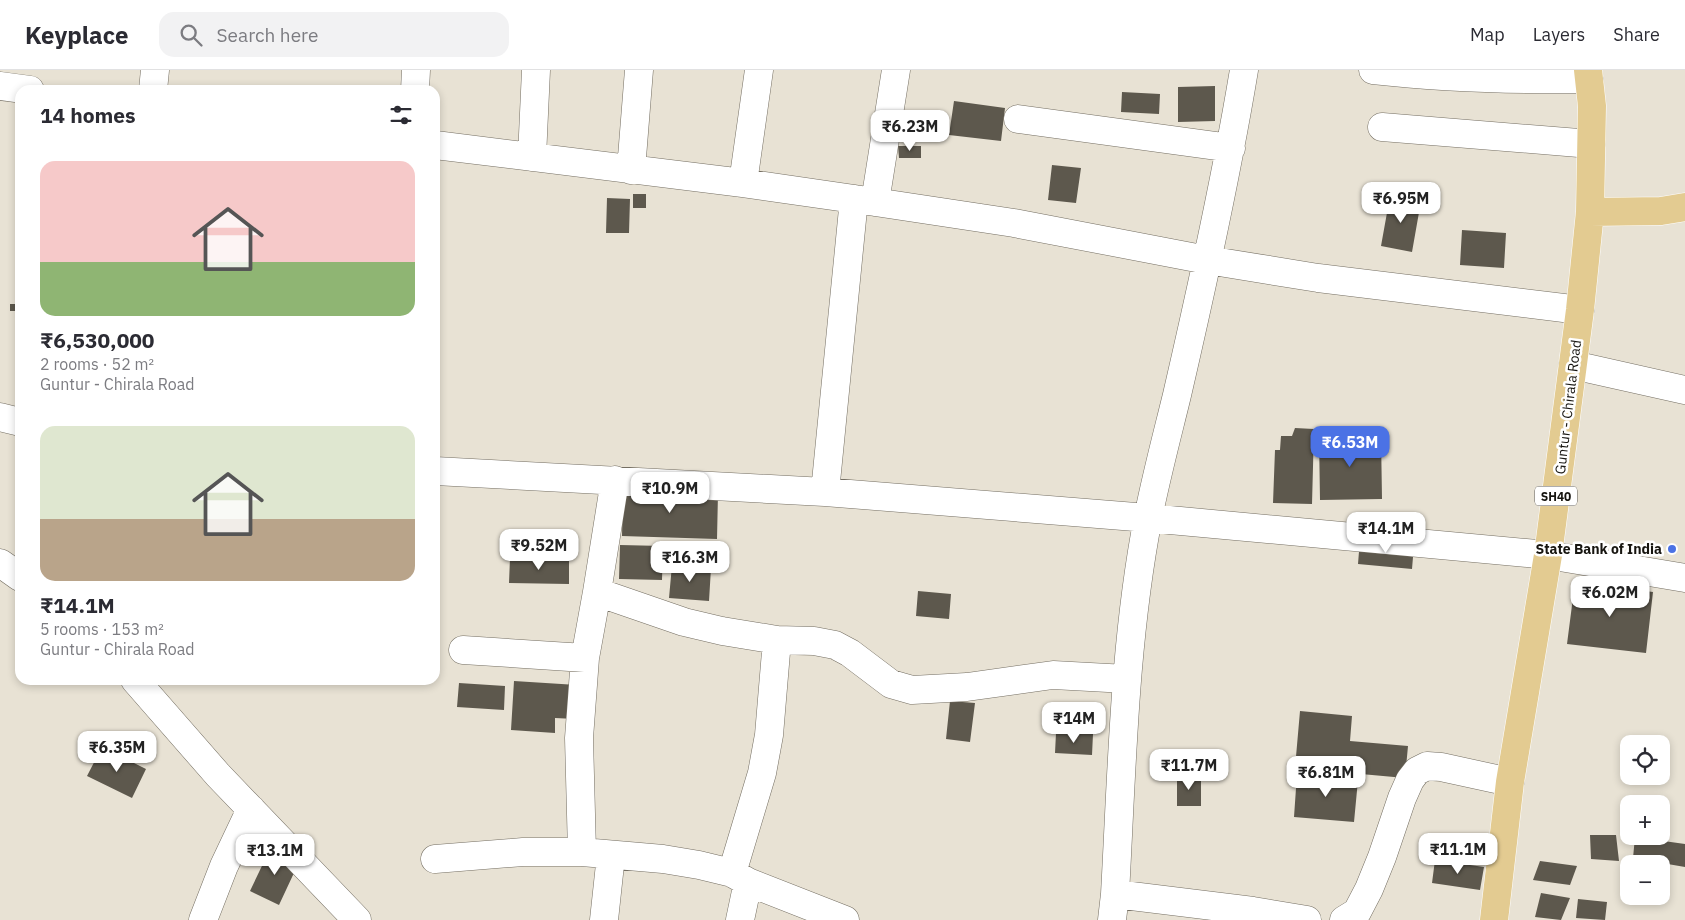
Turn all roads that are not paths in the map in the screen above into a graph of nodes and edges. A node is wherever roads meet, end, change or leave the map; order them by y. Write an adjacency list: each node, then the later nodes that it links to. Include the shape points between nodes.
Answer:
1 (155, 70): 10 (street)
2 (416, 70): 11 (street)
3 (536, 70): 20 (street)
4 (639, 70): 21 (street)
5 (759, 70): 22 (street)
6 (896, 70): 23 (street)
7 (1244, 70): 19 (street)
8 (1373, 70): 9 (street, via 1522,80)
9 (1588, 74): 17 (main road, Guntur - Chirala Road / SH40, via 1592,106)
10 (154, 85)
11 (415, 85)
12 (0, 86): 13 (street); 14 (street)
13 (15, 88)
14 (0, 94)
15 (1018, 119): 19 (street)
16 (1382, 127): 17 (street)
17 (1591, 144): 25 (main road, Guntur - Chirala Road / SH40)
18 (440, 146): 20 (street)
19 (1231, 148): 26 (street)
20 (532, 157): 21 (street)
21 (631, 170): 22 (street)
22 (743, 183): 23 (street)
23 (864, 201): 26 (street, via 1014,223); 34 (street)
24 (1685, 207): 25 (main road)
25 (1590, 212): 27 (main road, Guntur - Chirala Road / SH40)
26 (1207, 260): 27 (street, via 1318,278); 35 (street)
27 (1580, 310): 28 (main road, Guntur - Chirala Road / SH40)
28 (1573, 365): 29 (street); 36 (main road, Guntur - Chirala Road / SH40)
29 (1685, 390)
30 (0, 417): 31 (street)
31 (15, 421)
32 (440, 471): 33 (street)
33 (615, 480): 34 (street); 40 (street)
34 (826, 492): 35 (street)
35 (1148, 518): 36 (street); 44 (street)
36 (1548, 555): 39 (street); 46 (main road, Guntur - Chirala Road / SH40)
37 (0, 563): 38 (street)
38 (15, 574)
39 (1685, 578)
40 (597, 592): 41 (street, via 684,622); 43 (street)
41 (778, 640): 44 (street, via 835,645 891,684 912,690 1053,676); 51 (street, via 769,735)
42 (463, 650): 43 (street)
43 (585, 658): 48 (street, via 579,738)
44 (1127, 678): 52 (street)
45 (139, 685): 47 (street)
46 (1510, 782): 59 (street, via 1441,767 1427,766 1417,771 1402,798 1369,889 1357,912); 60 (main road, Guntur - Chirala Road / SH40)
47 (251, 809): 53 (street); 54 (street)
48 (582, 852): 49 (street); 50 (street, via 523,852)
49 (611, 855): 51 (street, via 699,865); 55 (street)
50 (435, 859)
51 (740, 878): 56 (street); 57 (street)
52 (1113, 907): 58 (street, via 1254,910)
53 (203, 920)
54 (357, 920)
55 (604, 920)
56 (740, 920)
57 (845, 920)
58 (1307, 920)
59 (1344, 920)
60 (1494, 920)

